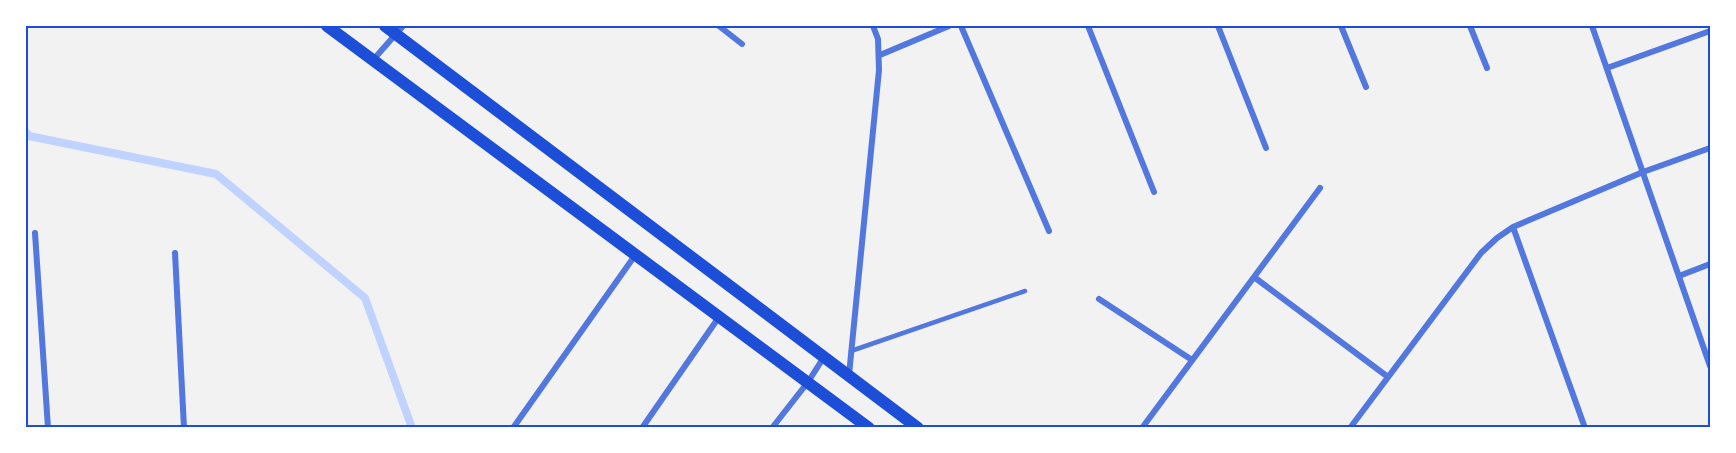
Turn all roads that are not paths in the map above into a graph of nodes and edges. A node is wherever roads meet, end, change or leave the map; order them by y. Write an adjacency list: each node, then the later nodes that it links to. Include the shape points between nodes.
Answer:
1 (327, 26): 16 (main road)
2 (385, 26): 12 (main road)
3 (719, 26): 14 (street)
4 (873, 26): 15 (street)
5 (949, 26): 15 (street)
6 (961, 26): 26 (street)
7 (1088, 26): 24 (street)
8 (1218, 26): 20 (street)
9 (1341, 26): 19 (street)
10 (1470, 26): 17 (street)
11 (1592, 26): 18 (street)
12 (400, 30): 16 (street); 37 (main road)
13 (1710, 31): 18 (street)
14 (742, 44)
15 (880, 56): 36 (street)
16 (373, 60): 29 (main road)
17 (1486, 68)
18 (1607, 68): 22 (street)
19 (1366, 87)
20 (1266, 148)
21 (1710, 148): 22 (street)
22 (1643, 172): 25 (street); 31 (street)
23 (1320, 188): 32 (street)
24 (1154, 192)
25 (1514, 227): 41 (street, via 1481,253); 52 (street)
26 (1049, 231)
27 (35, 233): 43 (street)
28 (175, 253): 44 (street)
29 (636, 254): 35 (main road); 45 (street)
30 (1710, 264): 31 (street)
31 (1679, 276): 39 (street)
32 (1254, 278): 38 (street); 41 (street)
33 (1025, 291): 36 (lane)
34 (1099, 299): 38 (street)
35 (720, 317): 42 (main road); 46 (street)
36 (851, 351): 40 (street)
37 (824, 357): 40 (main road); 42 (street)
38 (1192, 360): 50 (street)
39 (1710, 366)
40 (849, 375): 49 (main road)
41 (1388, 376): 51 (street)
42 (808, 382): 47 (street); 48 (main road)
43 (48, 428)
44 (184, 428)
45 (513, 428)
46 (642, 428)
47 (772, 428)
48 (869, 428)
49 (918, 428)
50 (1142, 428)
51 (1350, 428)
52 (1585, 428)

